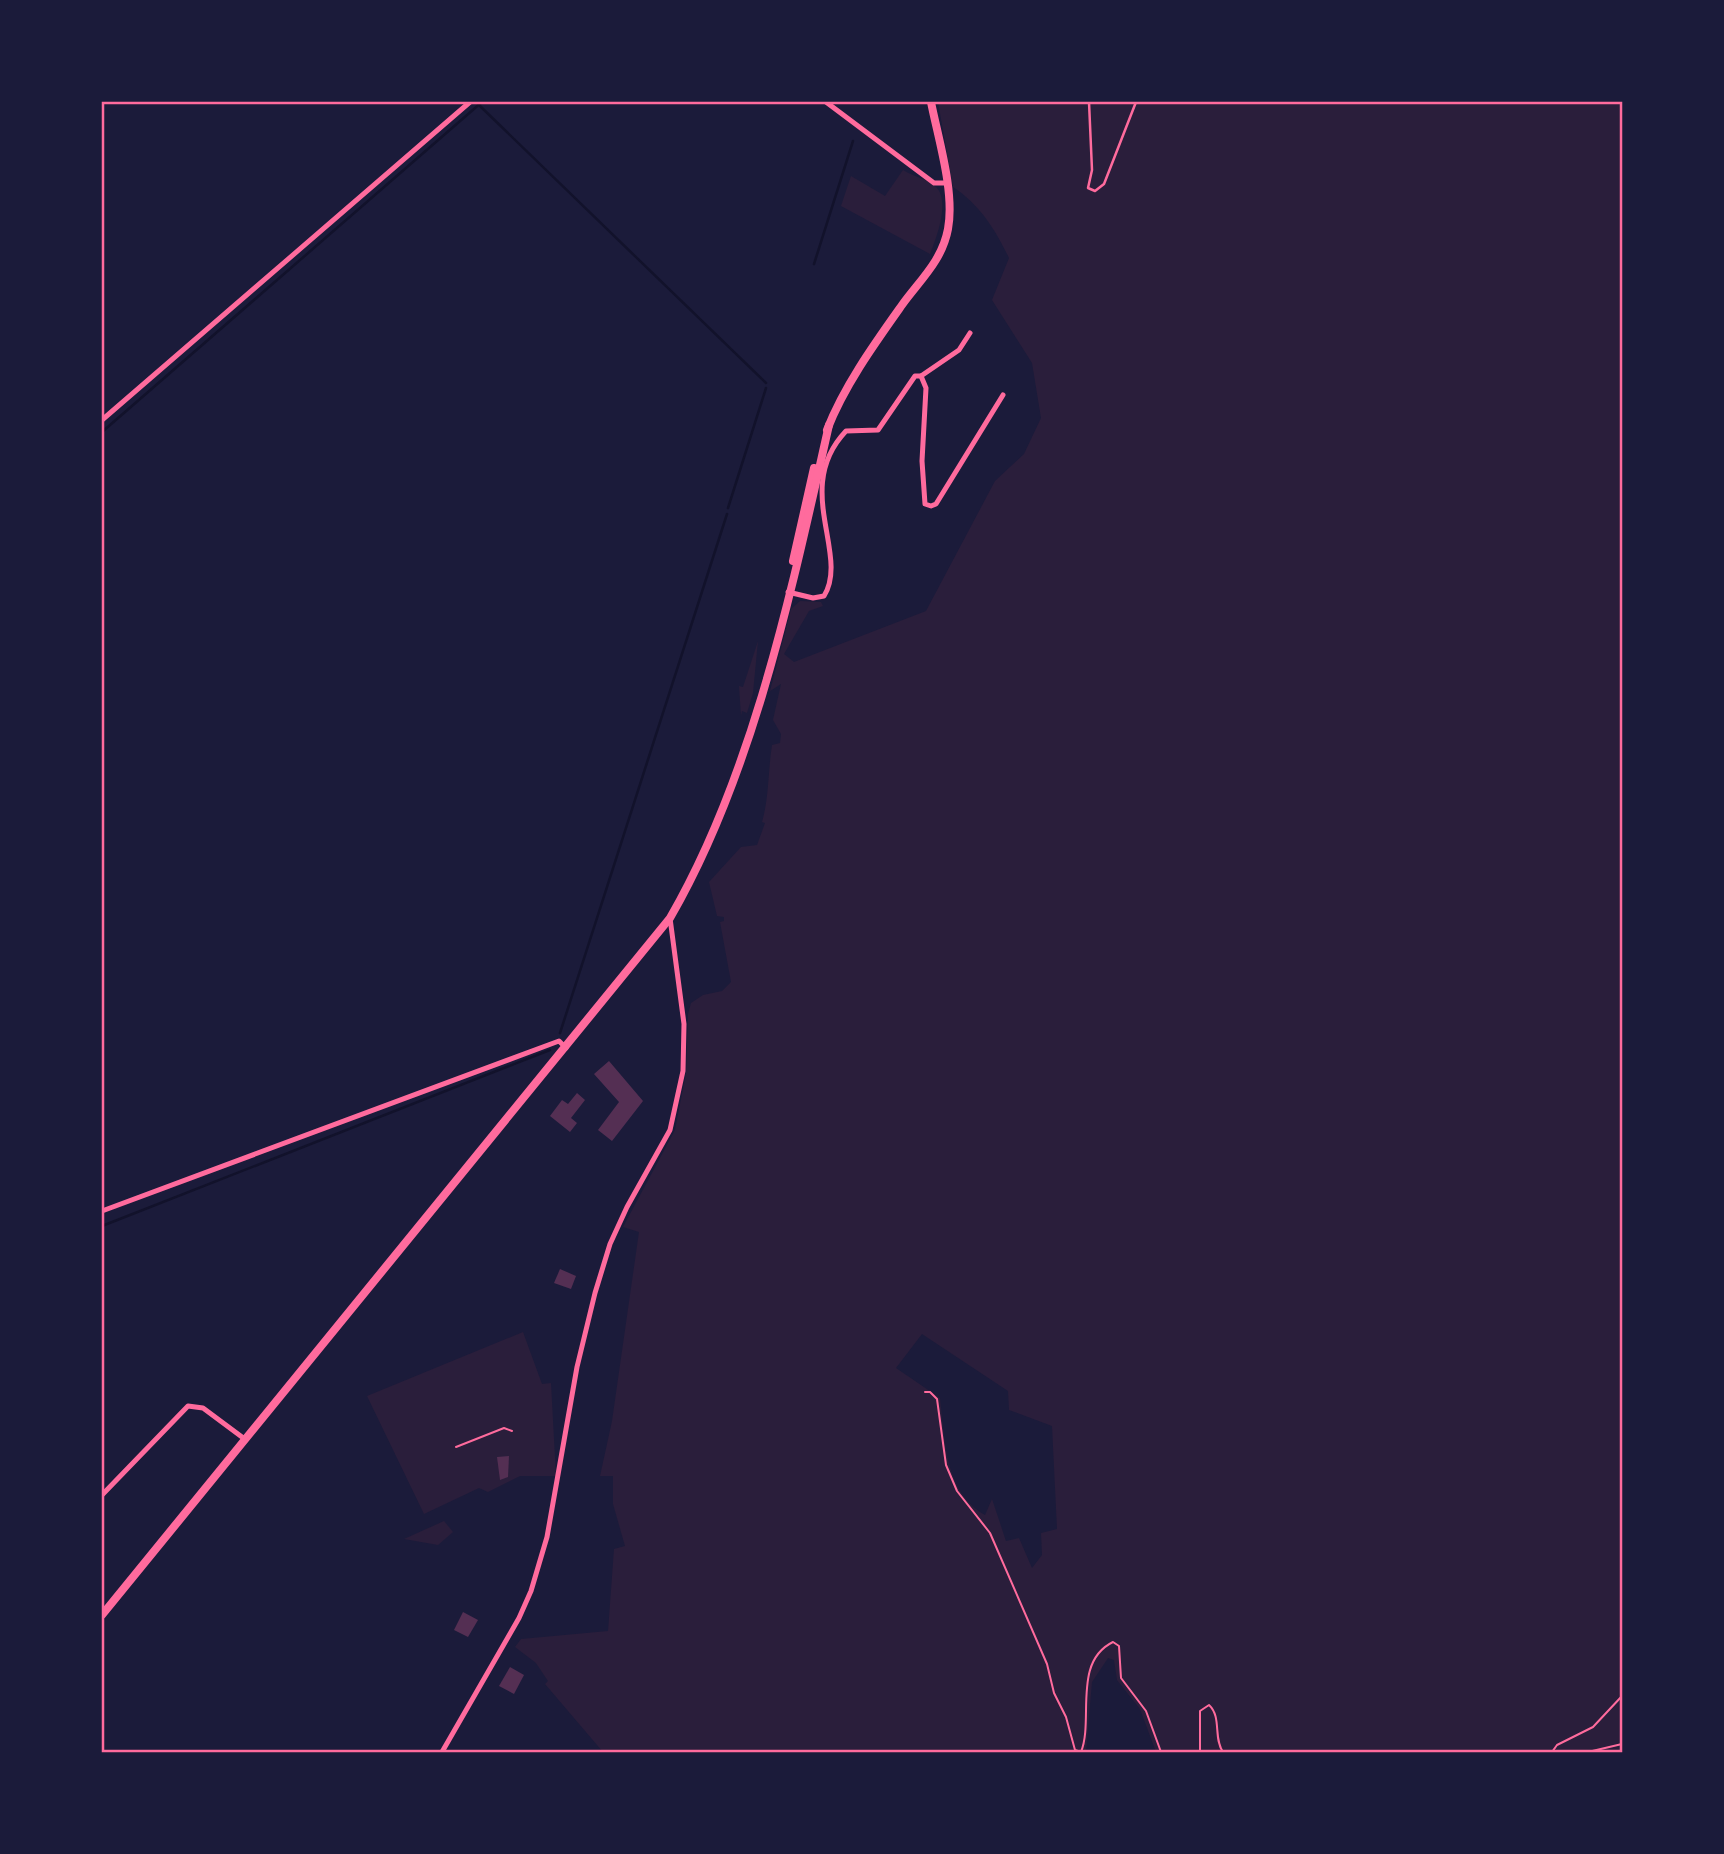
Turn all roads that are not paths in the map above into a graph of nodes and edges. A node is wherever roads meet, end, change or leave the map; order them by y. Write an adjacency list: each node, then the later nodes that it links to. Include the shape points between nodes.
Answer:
1 (471, 102): 10 (street)
2 (825, 102): 6 (street, via 934,183)
3 (931, 102): 6 (main road)
4 (1089, 102): 5 (lane, via 1092,170 1088,188 1095,191 1104,184)
5 (1136, 102)
6 (946, 183): 11 (main road, via 948,228 942,250 902,304 829,425 806,534)
7 (970, 333): 8 (street, via 959,351)
8 (921, 376): 9 (street, via 926,388 925,505 936,505); 11 (street, via 915,376 878,430 851,429 840,437 822,484 829,588 824,596 813,598)
9 (1003, 395)
10 (102, 420)
11 (788, 592): 12 (main road, via 717,825)
12 (670, 918): 13 (main road); 18 (street, via 684,1024 683,1071 670,1130 627,1207 595,1293 547,1537 531,1591)
13 (566, 1048): 14 (street, via 559,1041); 15 (main road)
14 (102, 1211)
15 (246, 1440): 16 (street, via 203,1408 188,1406); 17 (main road)
16 (102, 1495)
17 (102, 1615)
18 (442, 1752)

